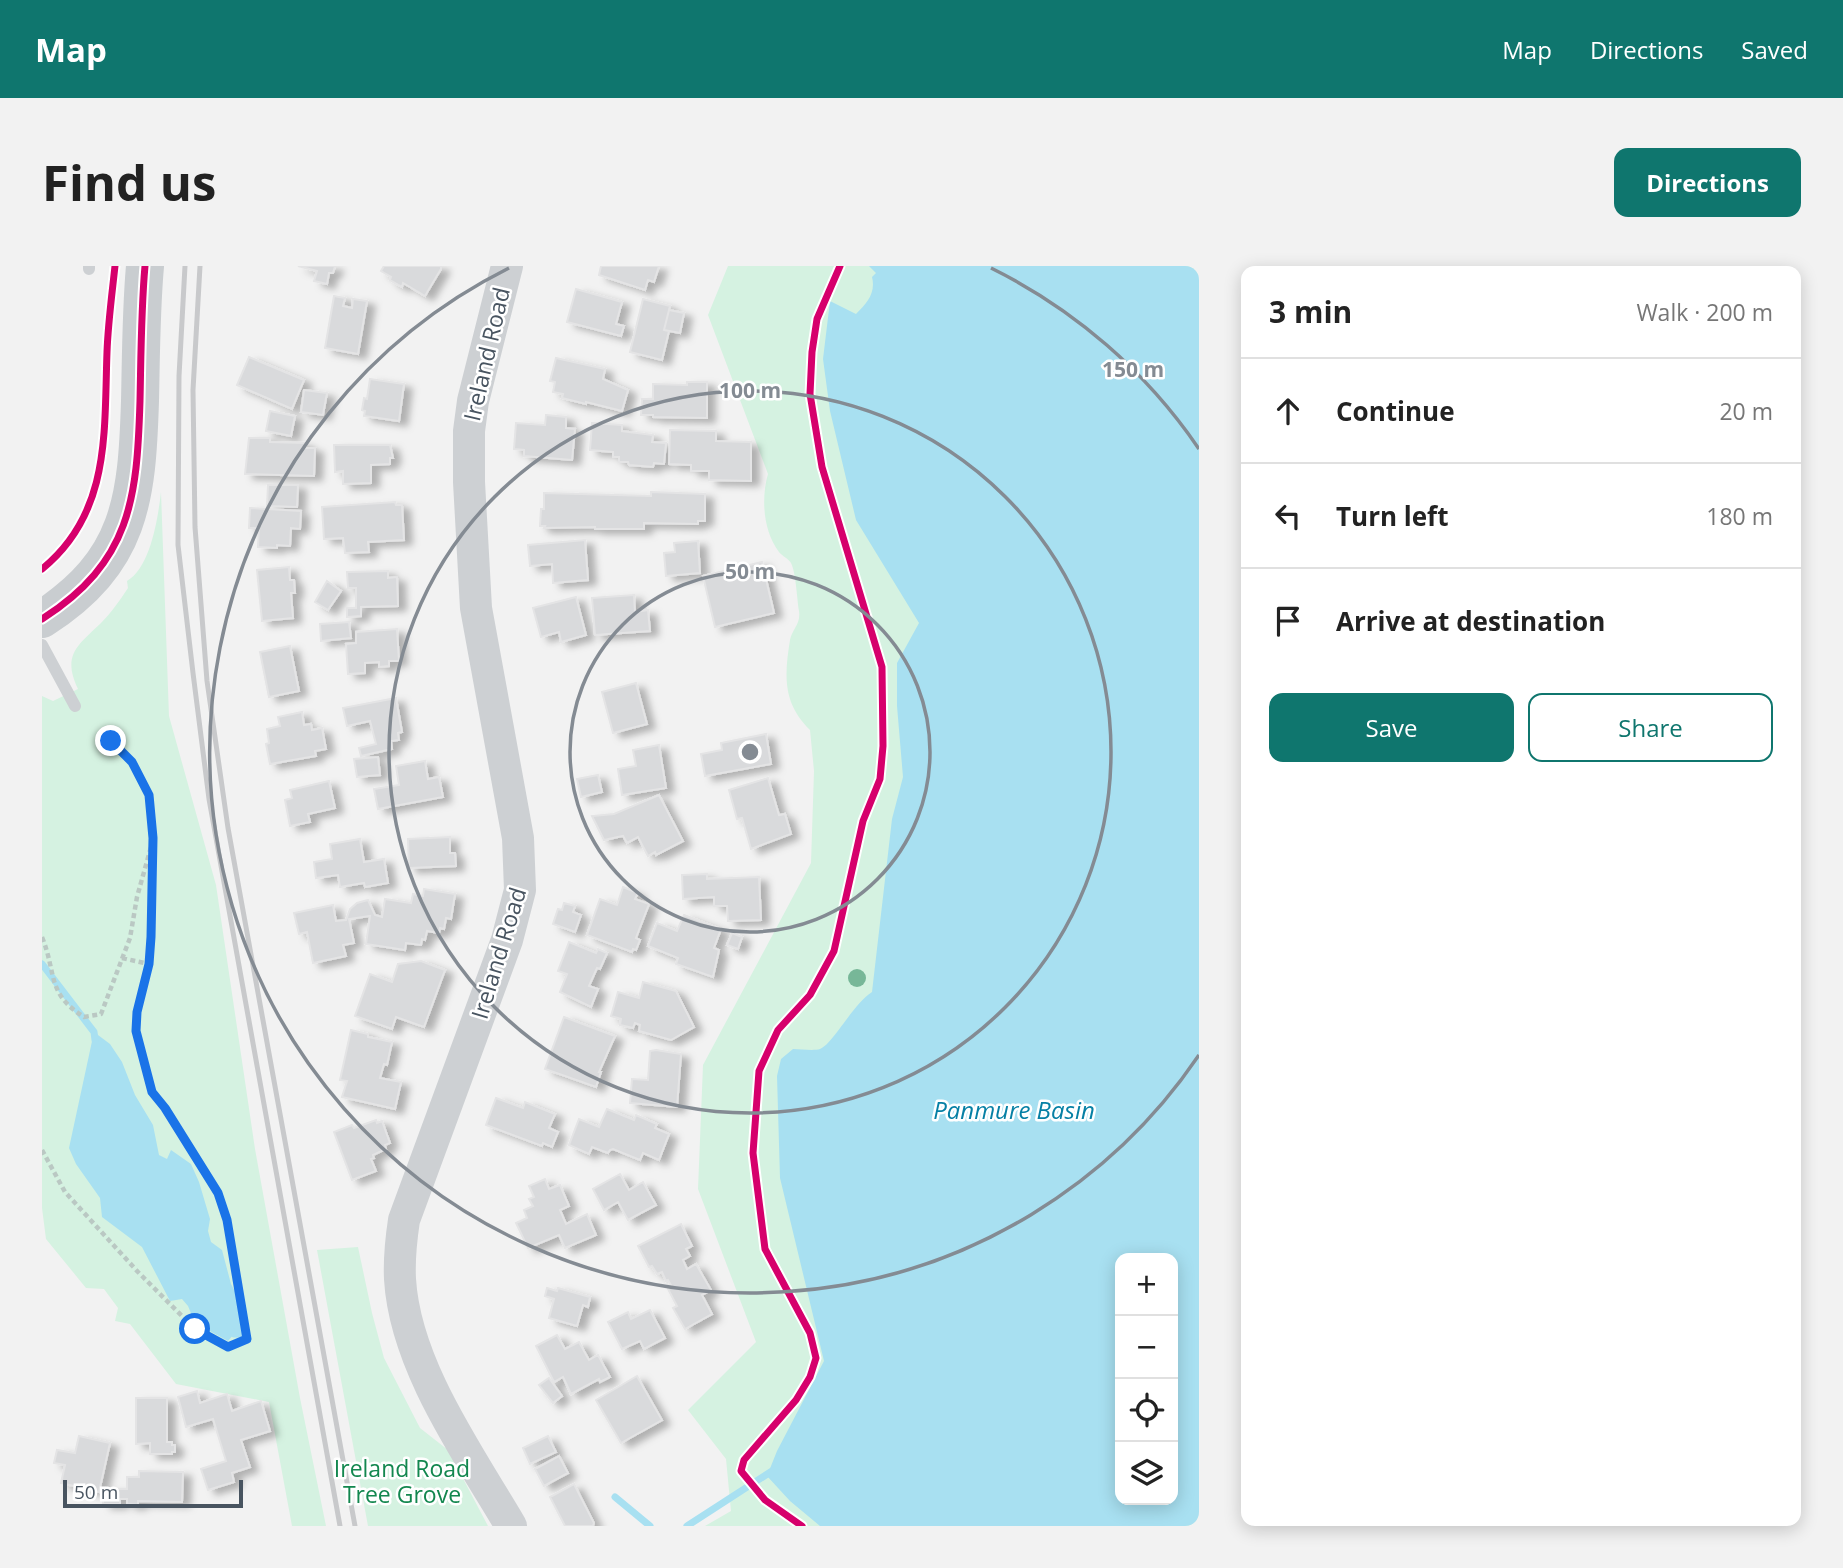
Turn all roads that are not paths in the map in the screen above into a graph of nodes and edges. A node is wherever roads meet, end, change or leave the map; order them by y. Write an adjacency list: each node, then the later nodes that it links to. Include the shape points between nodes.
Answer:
1 (145, 266): 3 (main road, via 138,464 129,511 122,532 91,581)
2 (507, 266): 6 (street, Ireland Road, via 473,401 469,482 476,608 516,824 520,890 498,965 404,1220 400,1271 404,1310 418,1355)
3 (42, 619)
4 (42, 645): 5 (lane)
5 (75, 706)
6 (510, 1526)

